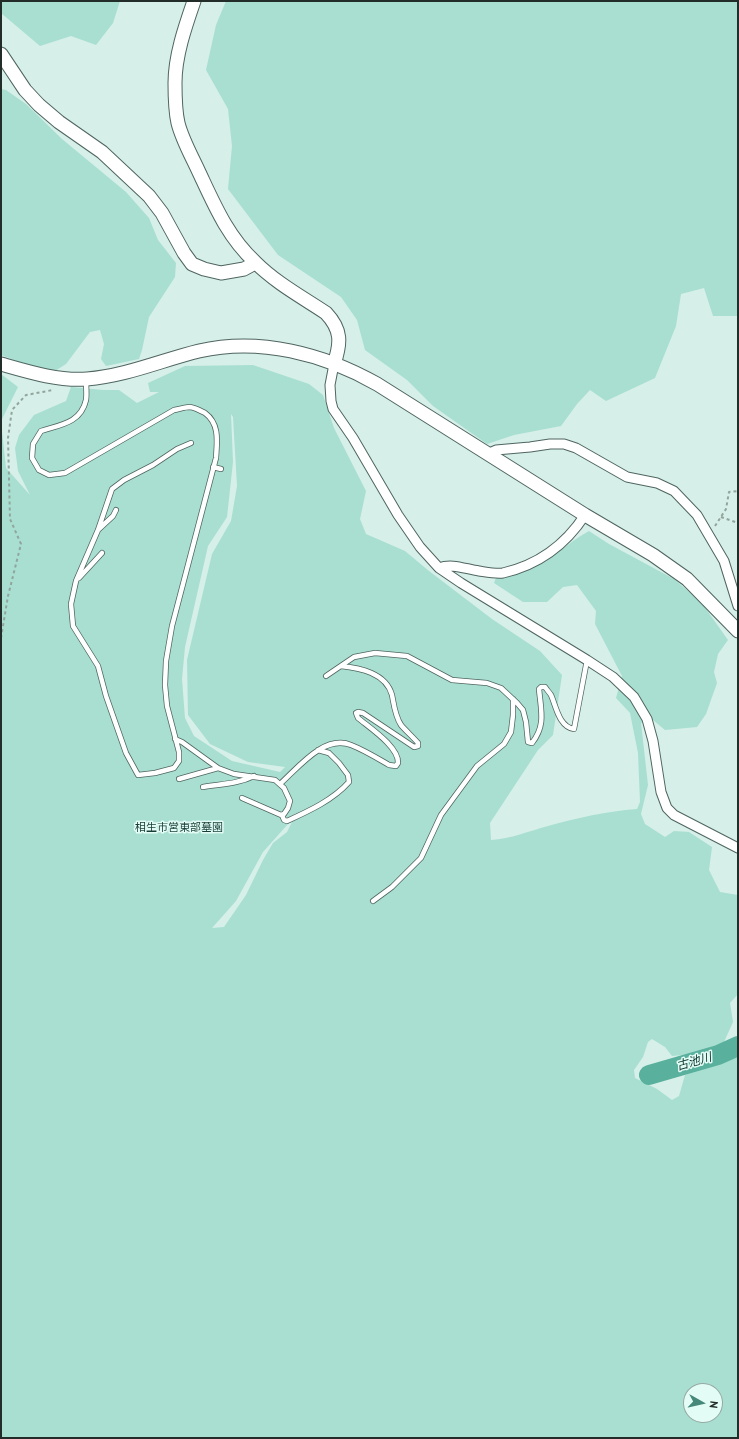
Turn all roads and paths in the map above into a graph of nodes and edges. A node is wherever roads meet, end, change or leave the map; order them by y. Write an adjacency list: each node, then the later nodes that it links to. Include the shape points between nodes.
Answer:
1 (194, 1): 3 (street, via 178,59 175,82 178,123 222,220 236,243)
2 (1, 54): 3 (street, via 25,90 39,105 58,122 102,152 149,196 192,264 221,273 244,269)
3 (255, 263): 5 (street, via 333,320 339,336)
4 (1, 364): 6 (street)
5 (334, 364): 7 (street, via 317,357 267,347 228,347 200,351 121,374); 9 (street, via 377,384); 20 (street, via 330,385 333,409 403,522 420,547)
6 (61, 378): 7 (street); 25 (path, via 59,389 26,395 12,410 8,438 10,519 21,544)
7 (86, 379): 10 (lane, via 86,400 80,415 66,423 41,431 33,444 32,458 39,470 49,475 65,473 174,410 191,407 209,416 216,428)
8 (191, 443): 17 (lane, via 112,489)
9 (487, 454): 14 (street); 18 (street, via 496,450 550,444 564,444 576,448 627,477 657,483 674,491 697,515)
10 (213, 467): 11 (lane); 30 (lane, via 172,626 166,661 167,706)
11 (221, 469)
12 (738, 491): 15 (path, via 729,492 726,509)
13 (116, 510): 17 (lane)
14 (585, 515): 20 (street, via 560,545 537,561 502,573 452,566); 24 (street, via 688,579)
15 (721, 517): 16 (path); 18 (path)
16 (738, 523)
17 (98, 530): 22 (lane)
18 (709, 536): 21 (street)
19 (102, 553): 22 (lane)
20 (439, 568): 26 (street)
21 (734, 580): 23 (street)
22 (76, 581): 30 (lane, via 71,604 73,626 98,666 126,753 138,775 155,774 174,768 179,761)
23 (738, 606)
24 (737, 629)
25 (1, 638)
26 (587, 660): 29 (lane, via 574,729 570,729 563,722 550,694 545,687 541,687 539,689 542,724 532,744 528,742 523,710); 39 (street, via 613,678 634,698 647,720 661,792 668,808 674,815)
27 (341, 666): 28 (lane); 29 (lane, via 354,657 375,653 408,656 452,680 487,683 501,688); 31 (lane, via 368,672 380,677 387,684 400,724 418,746 414,747 358,712 358,718 394,751 398,758 396,766 343,743)
28 (326, 676)
29 (513, 699): 40 (lane, via 511,732 504,744 478,766 441,815 421,858 392,887)
30 (176, 739): 32 (lane)
31 (318, 750): 35 (lane); 38 (lane, via 329,753 339,763 349,782 342,790 312,809 287,820 284,820)
32 (218, 768): 33 (lane, via 234,774); 34 (lane)
33 (254, 776): 35 (lane, via 276,780); 36 (lane, via 243,781)
34 (179, 779)
35 (280, 784): 38 (lane, via 290,801)
36 (203, 787)
37 (242, 798): 38 (lane)
38 (282, 815)
39 (738, 848)
40 (373, 901)

